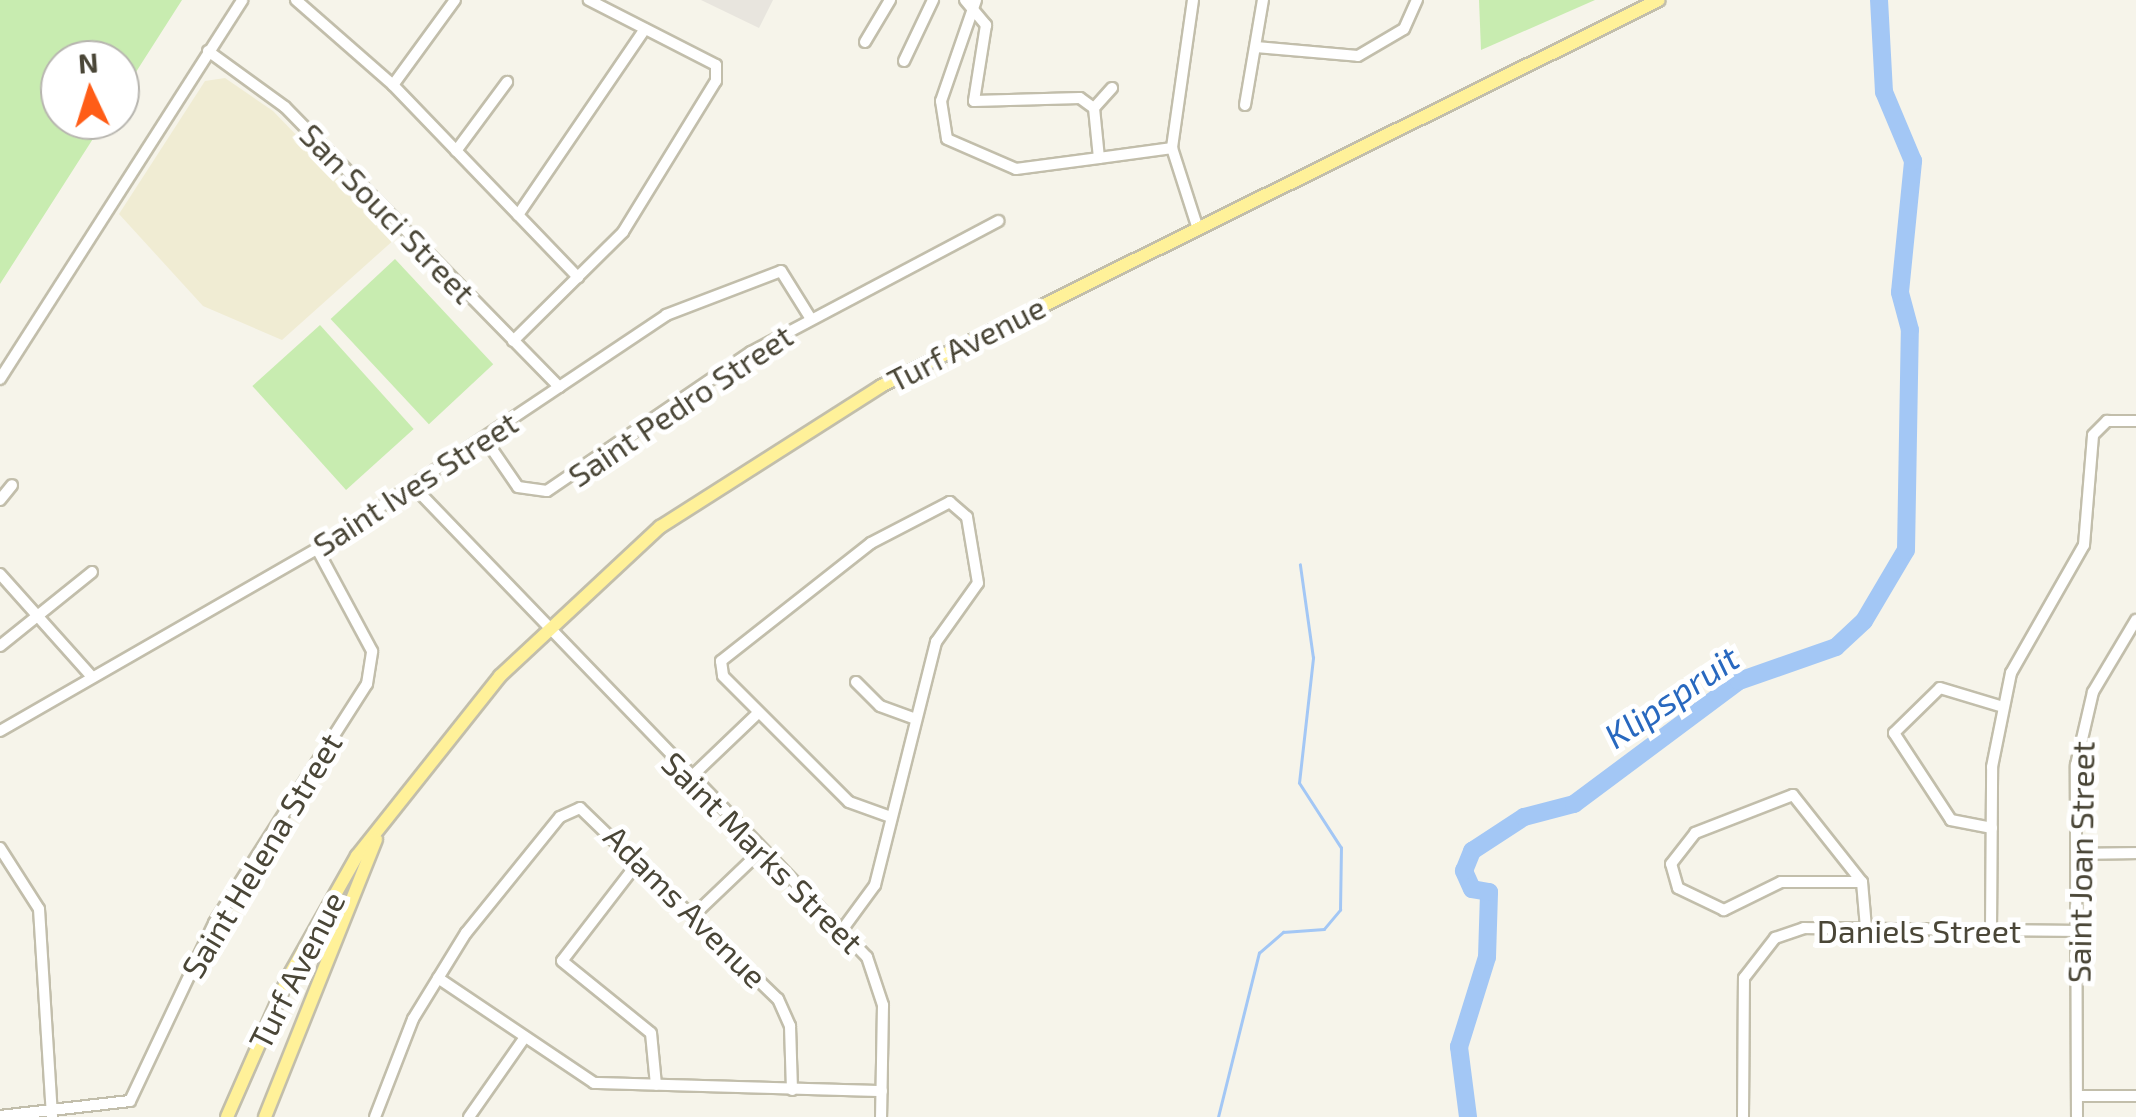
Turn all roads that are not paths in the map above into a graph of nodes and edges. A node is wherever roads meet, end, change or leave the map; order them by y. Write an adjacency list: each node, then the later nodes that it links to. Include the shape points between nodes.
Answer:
1 (242, 0): 16 (street)
2 (296, 0): 19 (street)
3 (455, 0): 19 (street)
4 (589, 0): 13 (street)
5 (890, 0): 14 (street)
6 (933, 0): 17 (street)
7 (965, 0): 12 (street)
8 (1193, 0): 23 (street)
9 (1263, 0): 15 (street)
10 (1417, 0): 15 (street, via 1404,29 1358,56)
11 (1660, 0): 28 (main road, Turf Avenue)
12 (976, 5): 22 (street, via 986,29 970,98 1080,98); 25 (street, via 941,101 947,139 1016,169)
13 (645, 29): 26 (street); 29 (street, via 716,64 714,87 615,243)
14 (866, 42)
15 (1256, 47): 21 (street)
16 (208, 52): 31 (street, San Souci Street, via 285,107); 32 (street)
17 (904, 61)
18 (507, 82): 24 (street)
19 (394, 86): 24 (street)
20 (1112, 88): 22 (street)
21 (1246, 105)
22 (1094, 108): 25 (street)
23 (1172, 148): 25 (street); 28 (street)
24 (456, 150): 26 (street)
25 (1099, 158)
26 (518, 215): 29 (street)
27 (998, 221): 30 (street, Saint Pedro Street)
28 (1198, 229): 44 (main road, Turf Avenue, via 786,440 660,527)
29 (578, 278): 31 (street)
30 (811, 319): 33 (street, Saint Ives Street, via 778,271 660,318); 35 (street, Saint Pedro Street, via 547,491 518,487)
31 (513, 341): 33 (street, San Souci Street)
32 (0, 379)
33 (559, 387): 35 (street, Saint Ives Street)
34 (2136, 420): 48 (street, via 2108,421 2093,435 2084,545 2015,662)
35 (485, 438): 37 (street, Saint Ives Street)
36 (12, 485): 38 (street)
37 (414, 487): 39 (street, Saint Ives Street); 44 (street, Saint Marks Street)
38 (0, 500)
39 (316, 549): 46 (street, Saint Ives Street); 74 (street, Saint Helena Street, via 372,651 367,684 214,923 130,1101)
40 (92, 572): 42 (street)
41 (0, 574): 42 (street)
42 (41, 613): 45 (street); 46 (street)
43 (2136, 620): 59 (street, Saint Joan Street, via 2088,706 2076,765)
44 (546, 630): 52 (street, Saint Marks Street); 55 (main road, Turf Avenue, via 473,705)
45 (0, 646)
46 (92, 676): 51 (street, Saint Ives Street)
47 (856, 682): 50 (street, via 880,706)
48 (2003, 707): 54 (street); 54 (street, via 1940,688 1894,733 1951,820)
49 (759, 712): 50 (street, via 723,676 729,647 914,514 950,502 964,510 980,571 936,642); 52 (street); 53 (street, via 849,802)
50 (916, 719): 53 (street)
51 (0, 731)
52 (690, 778): 57 (street, Saint Marks Street)
53 (892, 817): 64 (street, via 870,897)
54 (1992, 828): 65 (street)
55 (379, 832): 76 (main road, Turf Avenue, via 306,941); 77 (main road, Turf Avenue)
56 (0, 848): 74 (street, via 39,908)
57 (761, 851): 62 (street); 64 (street, Saint Marks Street)
58 (2136, 853): 59 (street)
59 (2077, 854): 66 (street, Saint Joan Street)
60 (640, 861): 62 (street, Adams Avenue); 67 (street, Adams Avenue, via 594,814 564,812); 69 (street, via 562,961 651,1033)
61 (1862, 882): 61 (street, via 1793,795 1695,833 1670,864 1678,888 1724,910 1780,882); 63 (street)
62 (695, 914): 70 (street, Adams Avenue, via 786,1012)
63 (1866, 928): 65 (street, Daniels Street); 81 (street, Daniels Street, via 1796,929 1748,964)
64 (842, 930): 71 (street, Saint Marks Street, via 879,986)
65 (1991, 930): 66 (street, Daniels Street)
66 (2077, 932): 72 (street, Saint Joan Street)
67 (438, 978): 68 (street); 78 (street, Adams Avenue)
68 (522, 1040): 69 (street, via 594,1083); 79 (street)
69 (656, 1085): 70 (street)
70 (792, 1090): 71 (street)
71 (882, 1091): 80 (street, Saint Marks Street)
72 (2077, 1096): 73 (street); 82 (street, Saint Joan Street)
73 (2136, 1096)
74 (52, 1115): 75 (street, Saint Helena Street)
75 (0, 1116)
76 (227, 1117)
77 (265, 1117)
78 (375, 1117)
79 (469, 1117)
80 (881, 1117)
81 (1743, 1117)
82 (2077, 1117)

